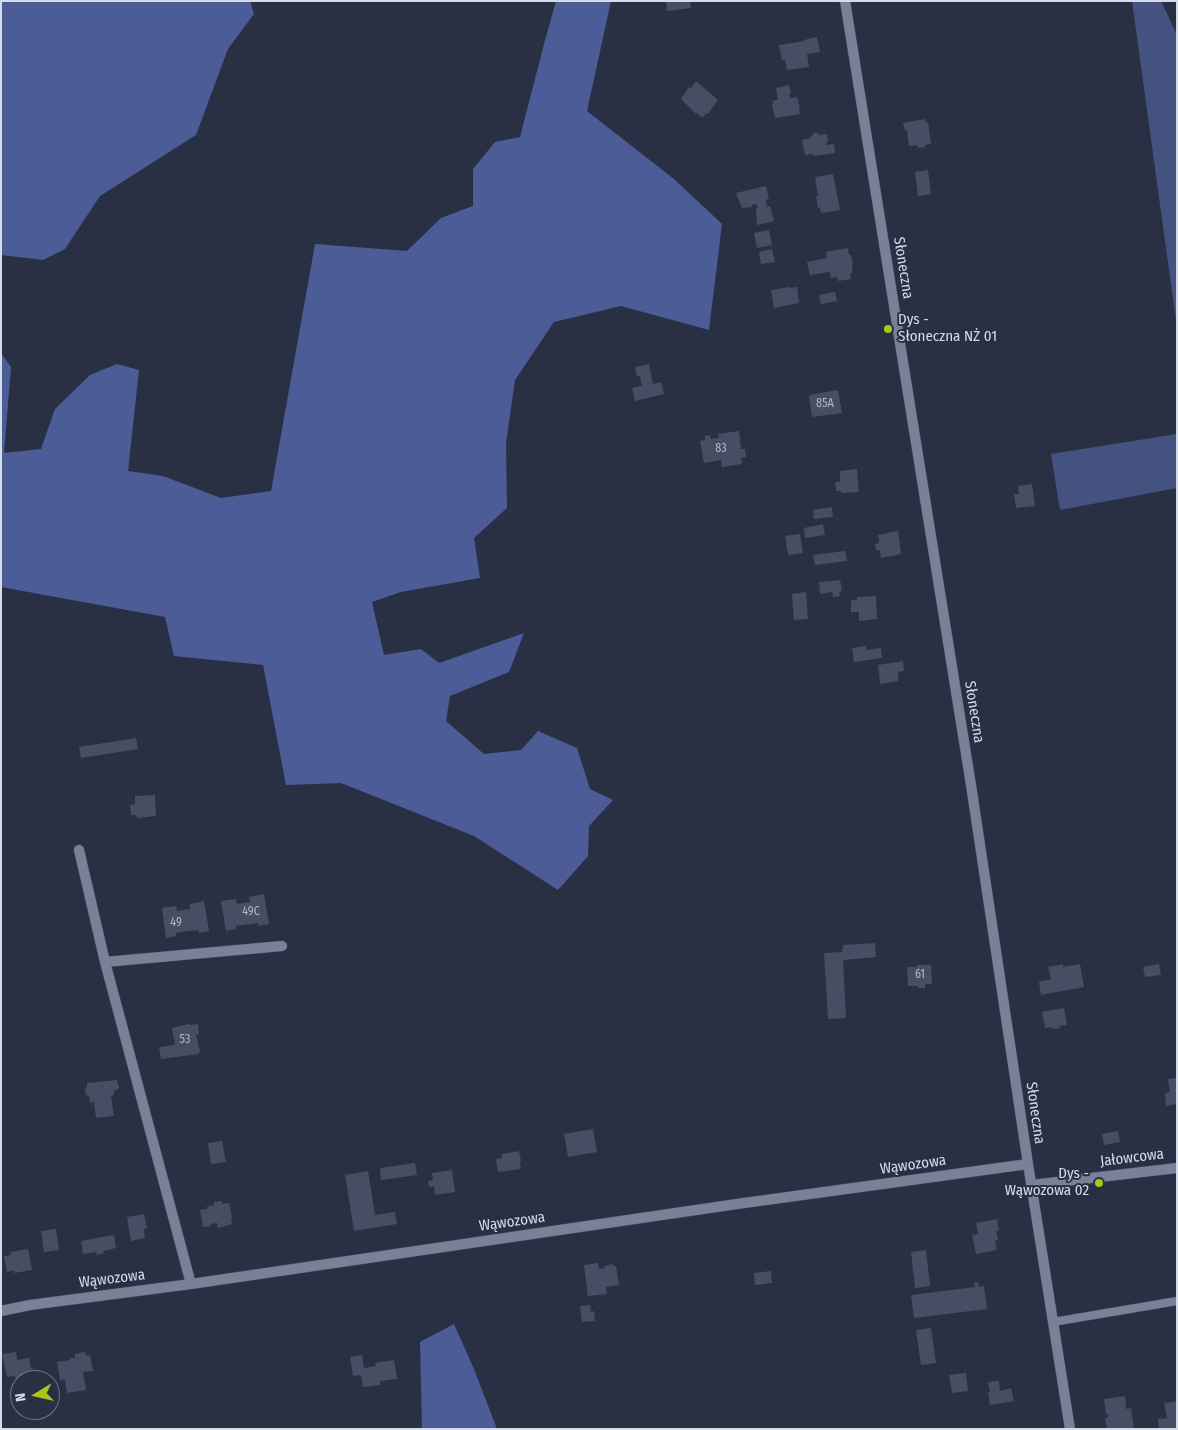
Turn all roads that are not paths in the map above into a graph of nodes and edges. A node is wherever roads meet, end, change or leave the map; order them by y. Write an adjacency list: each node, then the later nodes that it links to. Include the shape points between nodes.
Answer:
1 (845, 1): 5 (street, Słoneczna, via 971,785)
2 (79, 850): 4 (street)
3 (282, 946): 4 (street)
4 (105, 962): 8 (street)
5 (1028, 1164): 7 (street, Słoneczna); 8 (street, Wąwozowa)
6 (1177, 1168): 7 (street, Jałowcowa)
7 (1031, 1185): 11 (street, Słoneczna)
8 (191, 1284): 10 (street, Wąwozowa)
9 (1177, 1301): 11 (lane)
10 (1, 1310)
11 (1053, 1322): 12 (street, Słoneczna)
12 (1070, 1429)

